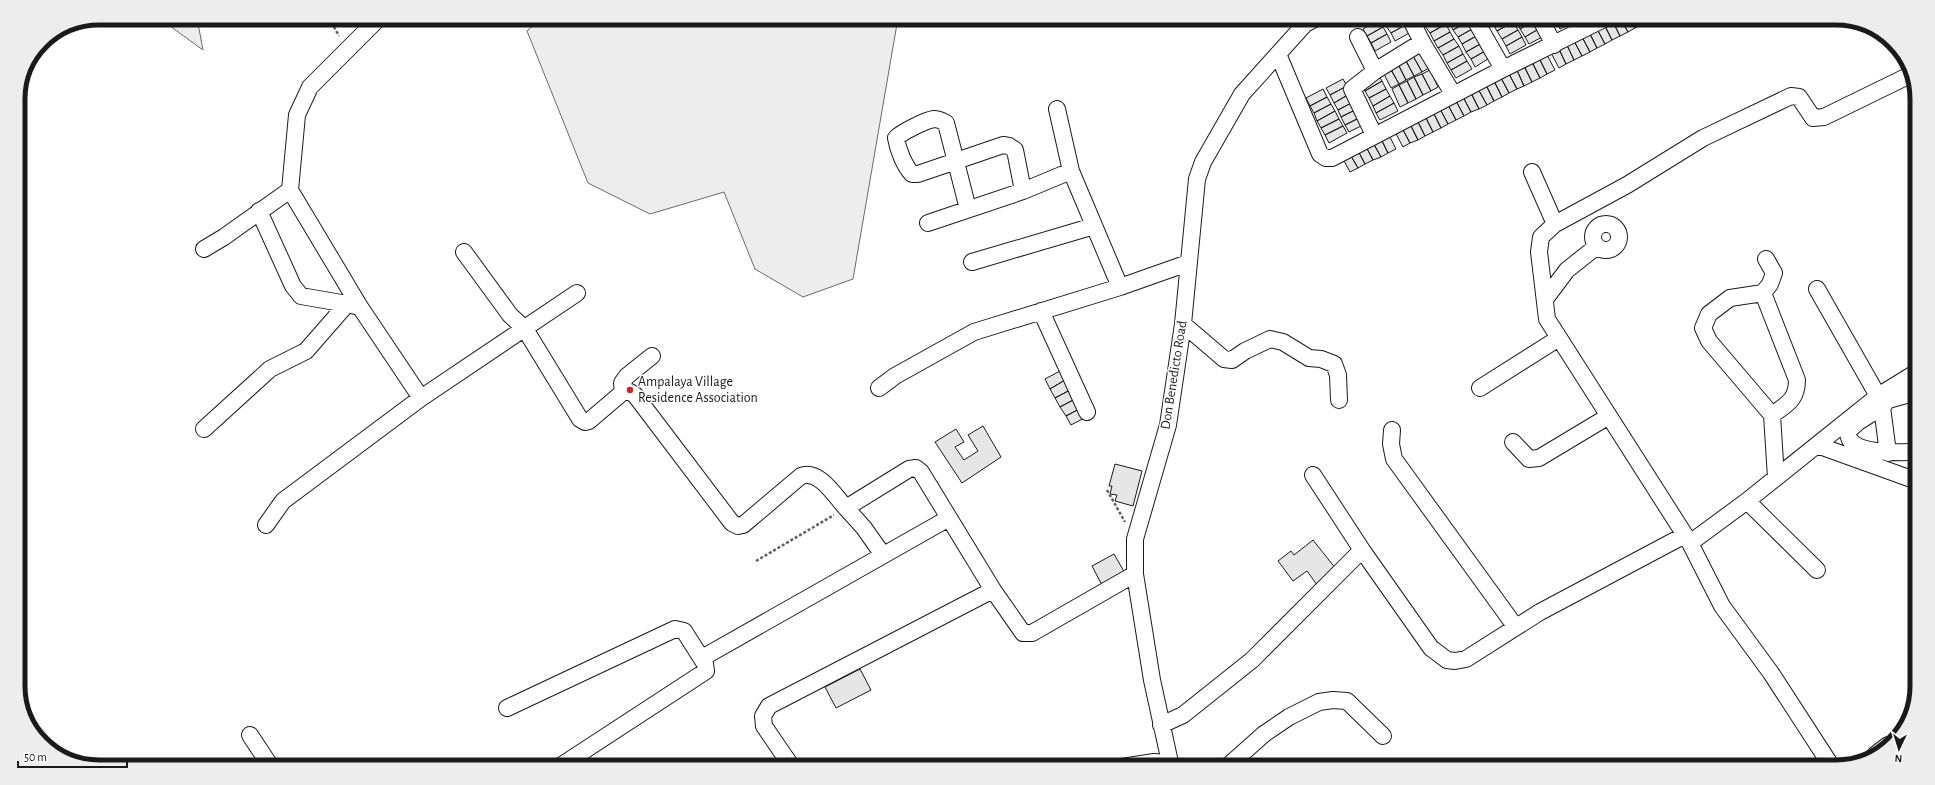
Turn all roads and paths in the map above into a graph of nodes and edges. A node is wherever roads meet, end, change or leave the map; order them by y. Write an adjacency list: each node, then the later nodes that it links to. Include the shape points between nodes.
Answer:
1 (333, 25): 11 (path)
2 (371, 25): 11 (street)
3 (1303, 25): 12 (street, Don Benedicto Road)
4 (1414, 25): 9 (street)
5 (1478, 25): 13 (street)
6 (1544, 25): 10 (street)
7 (1593, 25): 10 (street)
8 (1358, 37): 14 (street)
9 (1422, 42): 14 (street); 16 (street)
10 (1554, 45): 13 (street)
11 (346, 49): 21 (street, via 310,87 297,115)
12 (1278, 54): 18 (street, via 1320,154 1332,158); 33 (street, Don Benedicto Road, via 1242,94 1203,162 1196,179)
13 (1503, 69): 16 (street)
14 (1375, 70): 18 (street, via 1352,88)
15 (1907, 77): 26 (street, via 1824,117 1813,118 1799,97 1791,96 1703,138 1627,185)
16 (1453, 94): 18 (street)
17 (1057, 109): 19 (street)
18 (1374, 135)
19 (1071, 171): 22 (street); 27 (street)
20 (1532, 172): 26 (street)
21 (290, 190): 24 (street); 39 (street)
22 (1023, 191): 23 (street); 23 (street, via 1015,150 1009,146 1003,145 954,161)
23 (968, 209): 25 (street)
24 (260, 211): 29 (street); 39 (street, via 293,286 301,296)
25 (928, 224)
26 (1555, 224): 38 (street, via 1541,237 1539,252)
27 (1094, 226): 32 (street); 34 (street)
28 (1596, 247): 38 (street, via 1567,270)
29 (204, 249)
30 (464, 252): 42 (street, via 510,315)
31 (1766, 259): 37 (street, via 1774,273)
32 (972, 262)
33 (1188, 263): 34 (street); 41 (street, Don Benedicto Road)
34 (1120, 287): 40 (street)
35 (1817, 289): 52 (street)
36 (577, 293): 42 (street)
37 (1763, 293): 54 (street, via 1797,380 1794,398); 54 (street, via 1730,298 1709,314 1703,328 1709,341)
38 (1546, 298): 43 (street, via 1547,320)
39 (354, 305): 50 (street); 56 (street, via 306,351 270,369)
40 (1041, 312): 46 (street, via 974,332 895,376); 53 (street)
41 (1183, 324): 51 (street, via 1224,359 1232,360 1270,339 1283,342 1309,358 1334,364 1338,375); 70 (street, Don Benedicto Road, via 1168,426)
42 (525, 329): 48 (street, via 580,419 589,421); 50 (street)
43 (1559, 338): 47 (street); 55 (street)
44 (652, 356): 48 (street, via 627,376 622,383)
45 (1910, 377): 52 (street)
46 (879, 388)
47 (1480, 388)
48 (624, 392): 67 (street, via 635,394 732,523 743,525 801,476 808,473 816,476)
49 (1910, 394): 52 (street)
50 (421, 398): 69 (street, via 283,501)
51 (1339, 400)
52 (1880, 401): 59 (street); 61 (street); 61 (street, via 1848,431 1850,440 1855,444 1876,452)
53 (1087, 412)
54 (1772, 415): 63 (street)
55 (1609, 416): 58 (street, via 1539,458 1529,459); 71 (street)
56 (204, 429)
57 (1392, 430): 78 (street, via 1394,459)
58 (1513, 442)
59 (1817, 445): 63 (street); 64 (street)
60 (1910, 452): 61 (street)
61 (1888, 453)
62 (1313, 475): 72 (street)
63 (1776, 478): 66 (street)
64 (1910, 478)
65 (1107, 490): 70 (path)
66 (1747, 501): 71 (street); 75 (street)
67 (846, 508): 68 (street, via 909,468 916,468); 73 (street); 74 (path)
68 (949, 518): 73 (street); 77 (street)
69 (266, 525)
70 (1135, 539): 76 (street, Don Benedicto Road)
71 (1688, 539): 78 (street); 89 (street, via 1722,606 1771,673)
72 (1362, 550): 78 (street, via 1430,648 1447,660 1466,659); 81 (street, via 1252,660 1183,715)
73 (883, 555): 79 (street)
74 (756, 561)
75 (1817, 570)
76 (1135, 574): 77 (street, via 1032,633 1023,633); 81 (street, Don Benedicto Road)
77 (994, 590): 86 (street, via 769,706 763,716 764,726)
78 (1516, 626)
79 (702, 658): 80 (street, via 684,631 675,629); 85 (street, via 706,671)
80 (507, 708)
81 (1161, 726): 87 (street, Don Benedicto Road)
82 (250, 735): 84 (street)
83 (1383, 736): 88 (street, via 1347,701 1319,702 1289,717 1264,734)
84 (266, 760)
85 (570, 760)
86 (787, 760)
87 (1169, 760)
88 (1236, 760)
89 (1827, 760)

